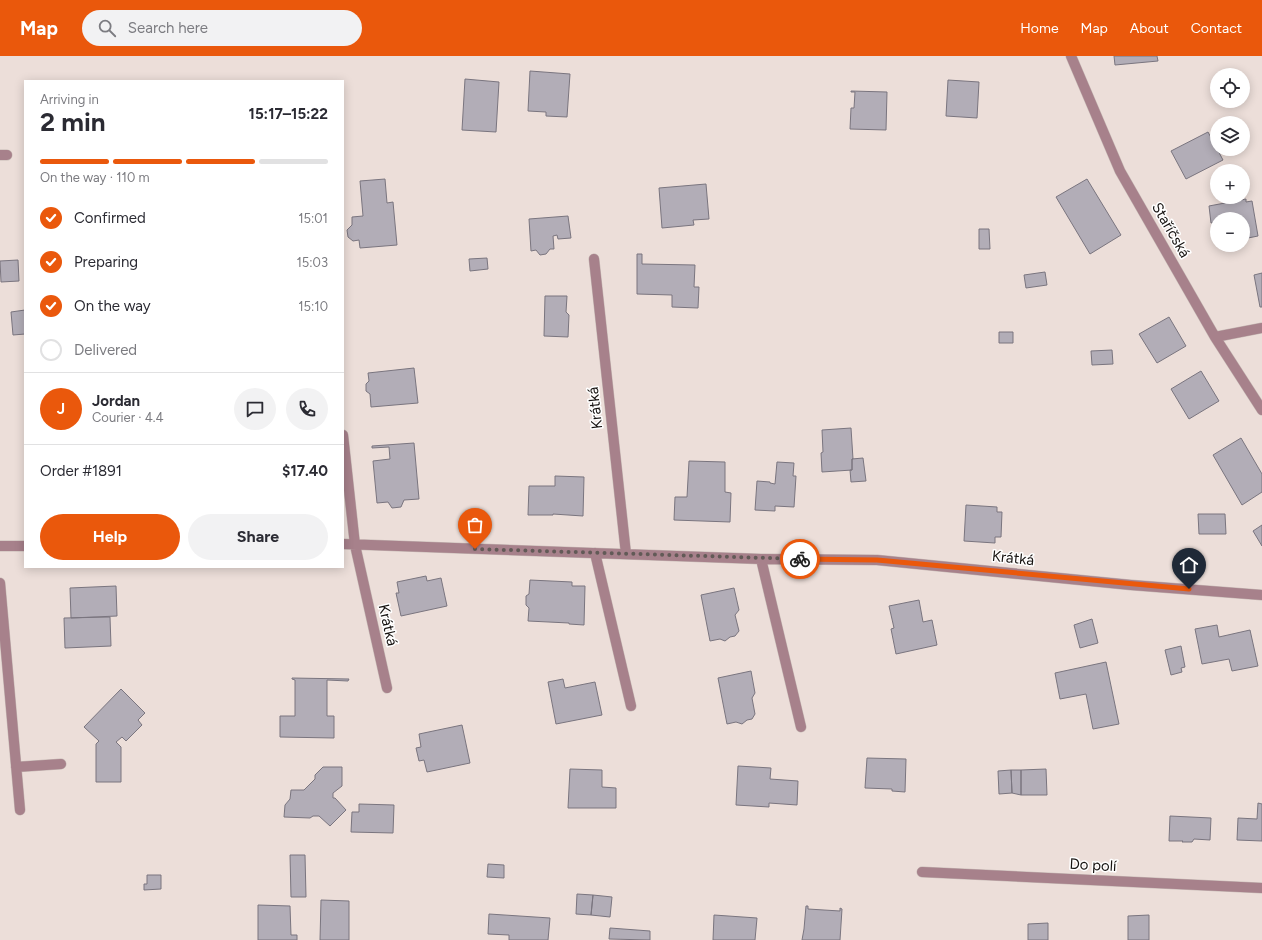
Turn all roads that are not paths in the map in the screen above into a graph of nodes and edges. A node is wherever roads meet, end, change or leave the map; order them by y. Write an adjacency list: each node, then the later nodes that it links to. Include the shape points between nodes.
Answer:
1 (1071, 56): 4 (street, Staříčská, via 1120,171)
2 (594, 259): 12 (street, Krátká)
3 (1262, 328): 4 (street)
4 (1215, 337): 5 (street, Staříčská)
5 (1262, 410)
6 (344, 444): 8 (street, Krátká)
7 (344, 544): 8 (street, Krátká)
8 (355, 545): 11 (street, Krátká); 16 (street, Krátká)
9 (0, 546): 10 (street)
10 (24, 546)
11 (595, 553): 12 (street, Krátká); 17 (street)
12 (626, 554): 13 (street, Krátká)
13 (761, 559): 15 (street, Krátká, via 877,560); 18 (street)
14 (0, 583): 20 (street)
15 (1262, 595)
16 (387, 688)
17 (631, 706)
18 (800, 727)
19 (61, 764): 20 (street)
20 (16, 767): 21 (street)
21 (20, 810)
22 (922, 872): 23 (street, Do polí)
23 (1262, 888)

